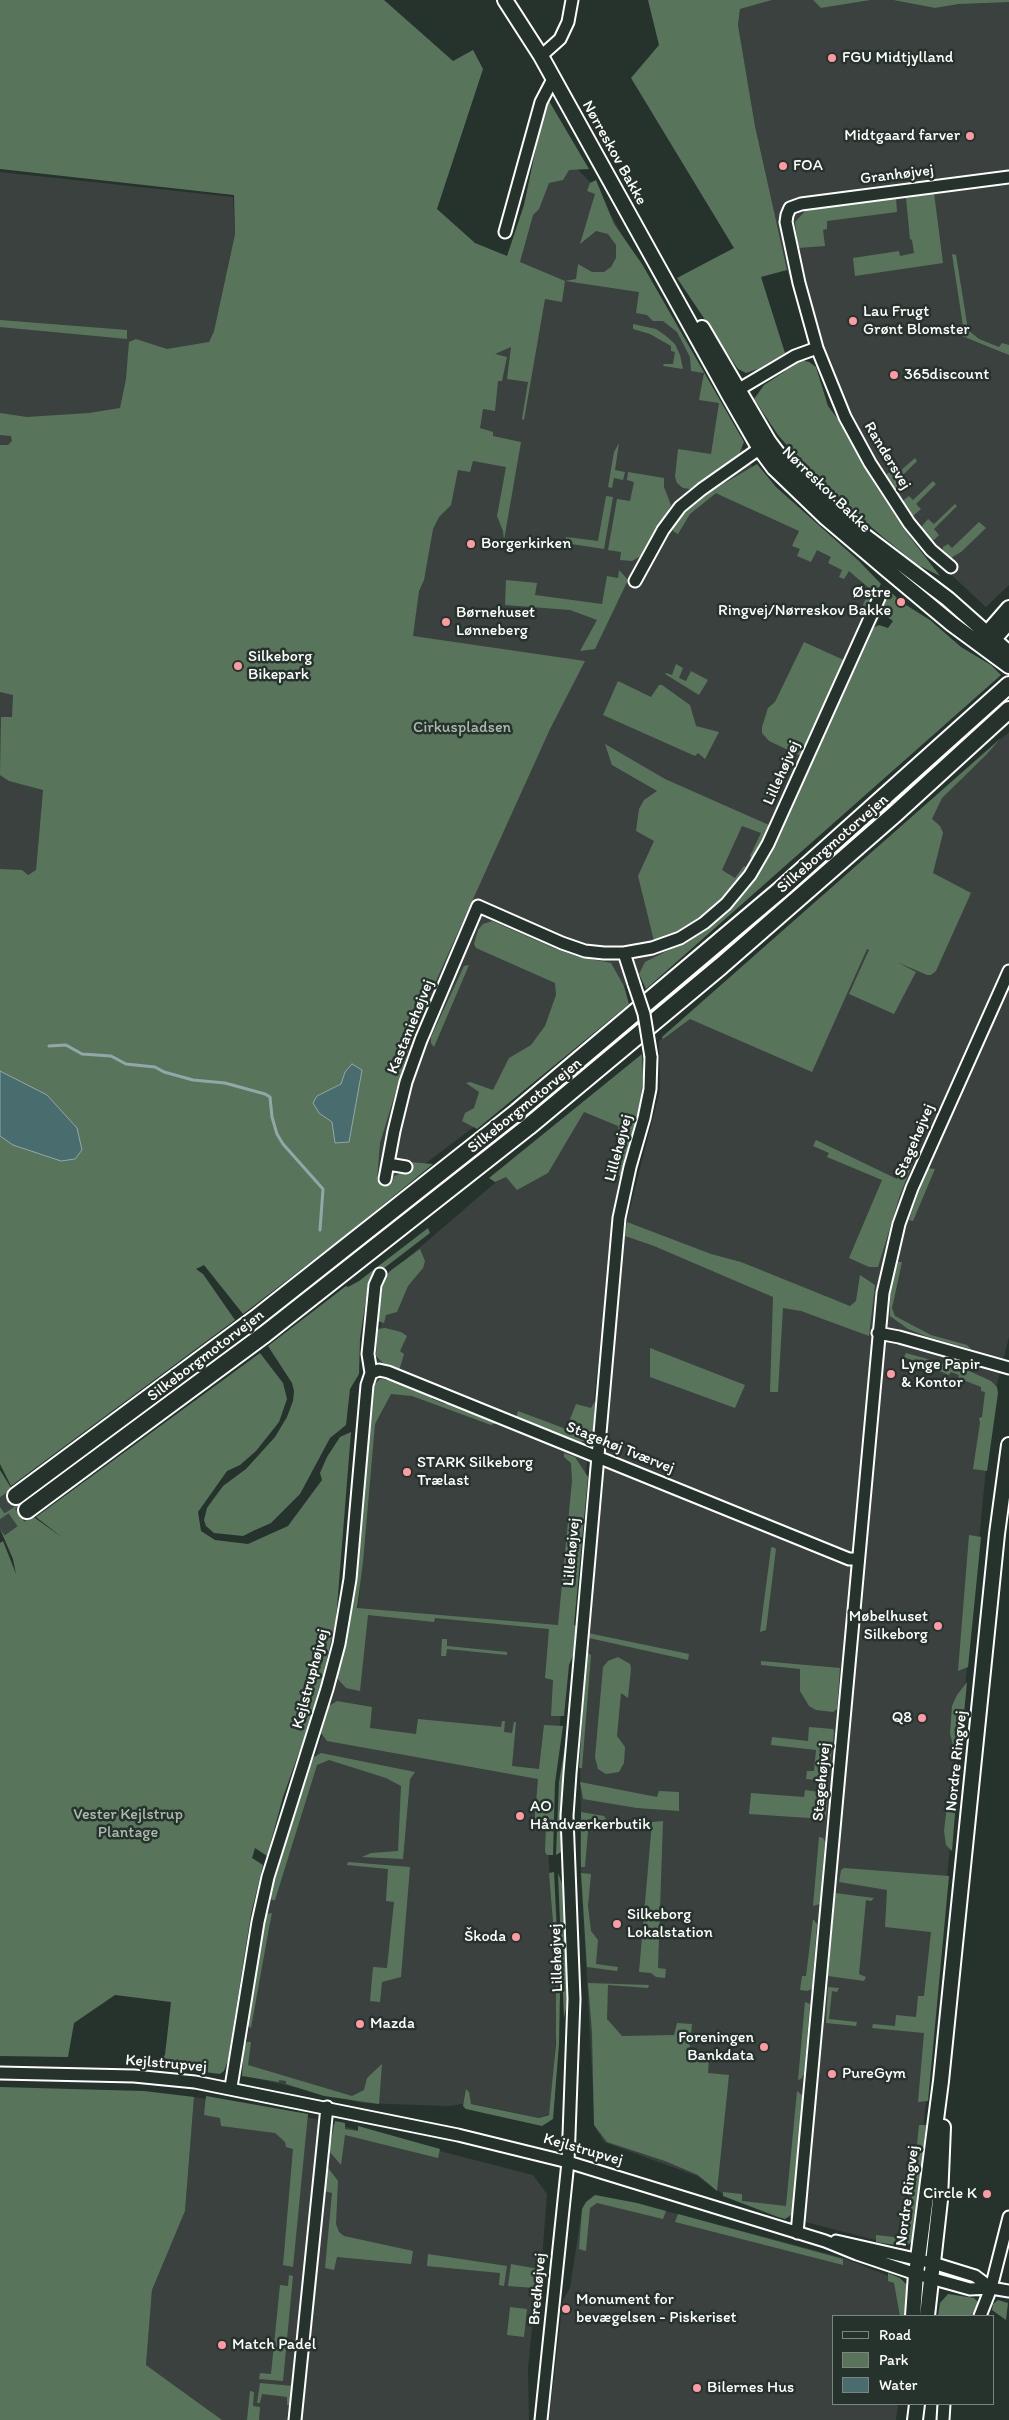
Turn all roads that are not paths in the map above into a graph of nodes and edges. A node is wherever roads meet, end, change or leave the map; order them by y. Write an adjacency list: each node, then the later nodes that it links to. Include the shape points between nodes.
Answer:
1 (505, 0): 3 (main road, Nørreskov Bakke)
2 (572, 0): 3 (street, via 568,22 560,39)
3 (541, 56): 4 (main road, Nørreskov Bakke)
4 (553, 79): 7 (street, via 541,102); 9 (main road, Nørreskov Bakke, via 674,295)
5 (1009, 177): 6 (street, Granhøjvej)
6 (790, 208): 8 (street, Randersvej, via 786,222)
7 (505, 232)
8 (817, 348): 9 (street, via 795,356); 11 (street, Randersvej, via 845,417 870,463 909,523 931,550)
9 (734, 392): 10 (main road, Nørreskov Bakke)
10 (764, 446): 12 (street, via 680,507 663,530); 16 (main road, Nørreskov Bakke, via 841,518 948,599); 16 (main road, Nørreskov Bakke, via 785,479 840,529 936,611)
11 (951, 567)
12 (636, 581)
13 (879, 598): 21 (street, Lillehøjvej, via 768,844 750,875 726,904 704,923 670,942)
14 (1009, 608): 16 (main road)
15 (1009, 622): 16 (main road)
16 (986, 639): 17 (main road, Nørreskov Bakke)
17 (1008, 662)
18 (1009, 685): 32 (highway, Silkeborgmotorvejen, via 772,897 517,1112 255,1319)
19 (1009, 710): 33 (highway, Silkeborgmotorvejen, via 763,929 528,1127 265,1334)
20 (478, 906): 21 (street, Lillehøjvej, via 585,951); 23 (street, Kastaniehøjvej, via 406,1082)
21 (624, 953): 31 (street, Lillehøjvej, bridge, via 644,1014 651,1057 650,1089 619,1218)
22 (1009, 971): 27 (street, Stagehøjvej, via 912,1188 891,1254)
23 (388, 1164): 24 (street); 25 (street, Kastaniehøjvej)
24 (406, 1167)
25 (386, 1179)
26 (380, 1274): 29 (street, Kejlstruphøjvej, via 374,1285 368,1354)
27 (878, 1333): 28 (street, via 899,1336); 34 (street, Stagehøjvej)
28 (1009, 1368)
29 (372, 1373): 31 (street, Stagehøj Tværvej, via 379,1370 388,1372); 37 (street, Kejlstruphøjvej, via 366,1385 350,1579 339,1644 328,1690 268,1877)
30 (1009, 1445): 36 (main road, Nordre Ringvej)
31 (597, 1457): 34 (street, Stagehøj Tværvej, via 849,1559); 39 (street, Lillehøjvej, via 567,1816 574,1974)
32 (16, 1496)
33 (27, 1510)
34 (858, 1559): 41 (street, Stagehøjvej)
35 (0, 2073): 37 (street, Kejlstrupvej, via 134,2076)
36 (941, 2081): 43 (main road, Nordre Ringvej); 44 (main road, Nordre Ringvej, via 940,2200)
37 (231, 2087): 38 (street, Kejlstrupvej)
38 (327, 2107): 39 (street, Kejlstrupvej); 55 (street)
39 (568, 2162): 41 (street, Kejlstrupvej); 56 (street, Bredhøjvej)
40 (1009, 2217): 47 (street)
41 (797, 2233): 42 (street, Kejlstrupvej)
42 (825, 2241): 43 (street, Kejlstrupvej, via 840,2241); 45 (street, Kejlstrupvej)
43 (917, 2259): 44 (street, Kejlstrupvej); 45 (main road, Nordre Ringvej)
44 (933, 2263): 46 (main road, Nordre Ringvej); 47 (street, Kejlstrupvej, via 975,2276)
45 (916, 2274): 46 (street, Kejlstrupvej); 49 (main road, Nordre Ringvej)
46 (931, 2278): 47 (street, Kejlstrupvej, via 970,2289); 50 (main road, Nordre Ringvej)
47 (991, 2288): 48 (street, Kejlstrupvej); 51 (street)
48 (1009, 2291)
49 (913, 2315)
50 (927, 2315)
51 (980, 2315)
52 (907, 2405): 57 (main road)
53 (917, 2405): 58 (main road)
54 (944, 2405): 59 (street)
55 (295, 2420)
56 (541, 2420)
57 (906, 2420)
58 (915, 2420)
59 (943, 2420)

